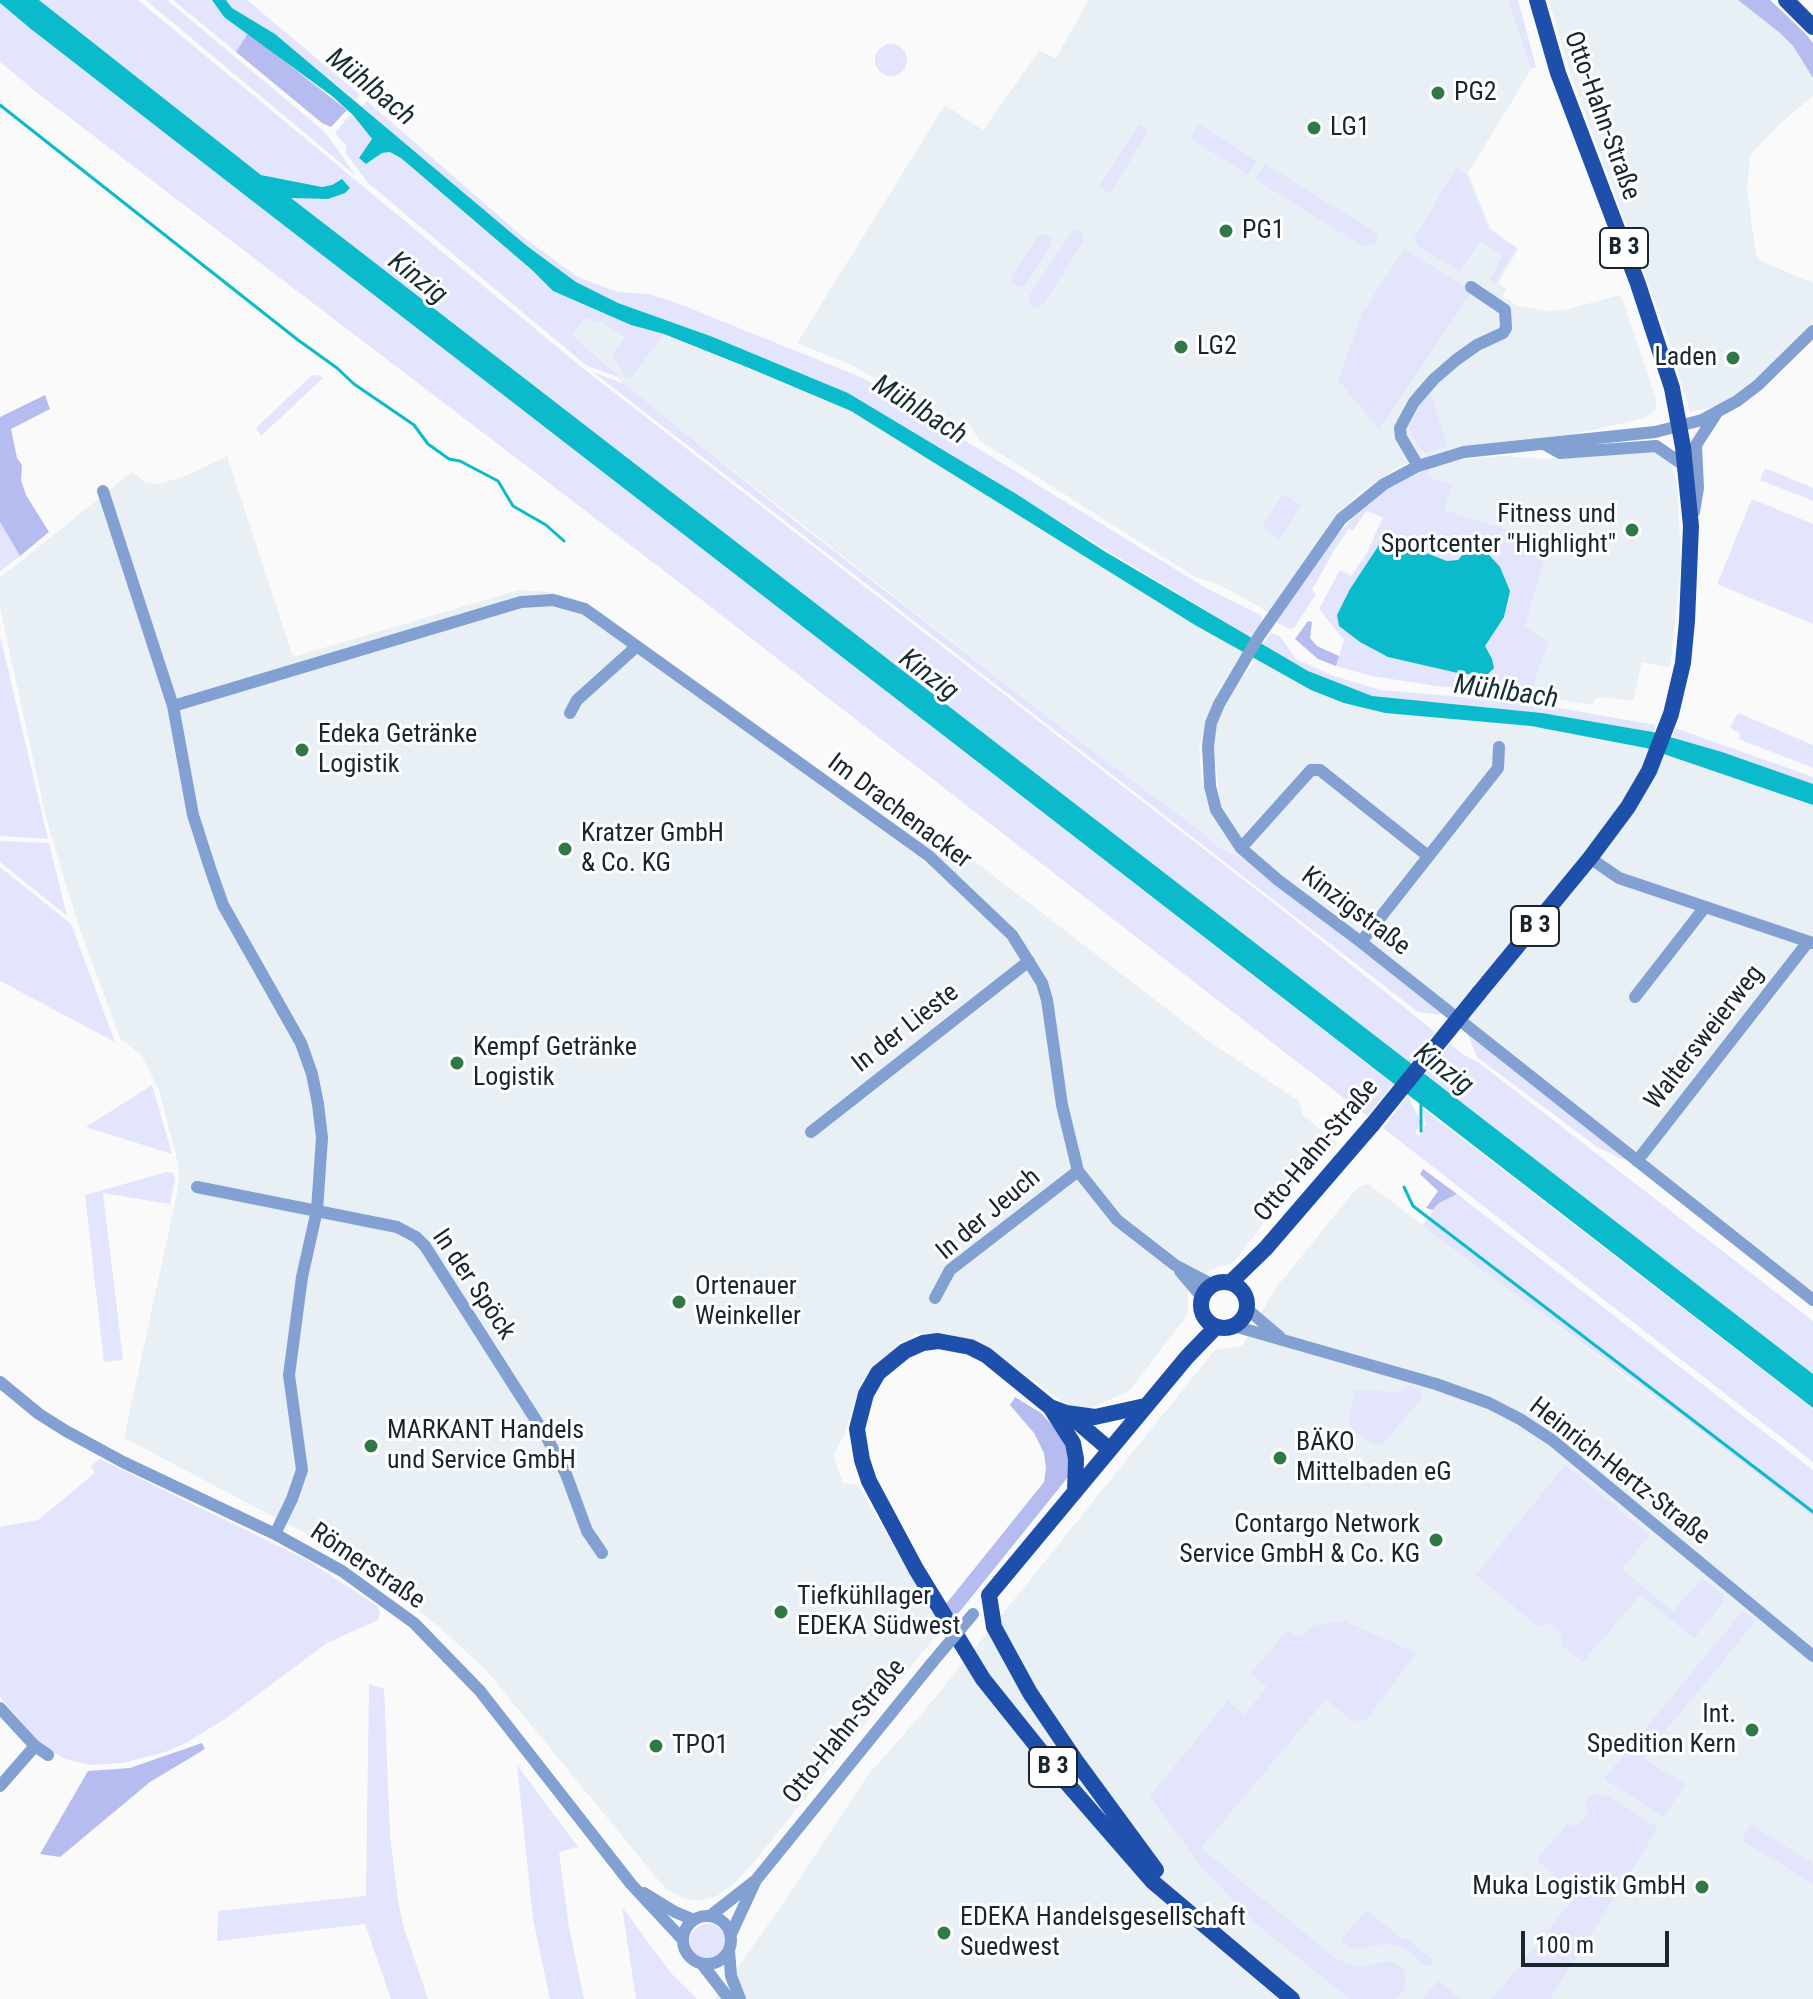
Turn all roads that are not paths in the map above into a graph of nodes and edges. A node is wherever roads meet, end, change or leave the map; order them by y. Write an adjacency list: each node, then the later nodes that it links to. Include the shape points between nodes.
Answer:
1 (1537, 0): 7 (main road, Otto-Hahn-Straße / B 3, via 1558,73 1643,299)
2 (1786, 0): 3 (main road)
3 (1813, 27)
4 (1471, 287): 9 (street, via 1505,310 1506,328 1456,360 1414,402 1400,428)
5 (1813, 331): 6 (street, via 1758,385)
6 (1716, 414): 7 (street, Kinzigstraße); 12 (street, via 1696,445 1698,488)
7 (1680, 427): 8 (street, Kinzigstraße); 10 (main road, Otto-Hahn-Straße / B 3)
8 (1544, 444): 9 (street, Kinzigstraße, via 1464,452); 10 (street, via 1560,453 1656,446)
9 (1418, 466): 17 (street, Kinzigstraße, via 1384,484 1341,519 1259,636 1219,704 1208,746 1210,786 1216,810)
10 (1685, 466): 12 (main road, Otto-Hahn-Straße / B 3)
11 (103, 491): 14 (street)
12 (1691, 526): 19 (main road, Otto-Hahn-Straße / B 3, via 1683,663 1671,714 1649,771)
13 (636, 647): 14 (street, Im Drachenacker, via 585,609 538,600); 15 (street, via 577,700); 23 (street, Im Drachenacker, via 929,856 1012,935)
14 (173, 706): 29 (street, via 193,815 223,905 287,1015 312,1074 322,1138)
15 (570, 713)
16 (1499, 747): 18 (street, via 1498,768)
17 (1241, 848): 18 (street, via 1311,770 1320,770); 21 (street, Kinzigstraße)
18 (1428, 856): 21 (street)
19 (1590, 858): 20 (street, via 1619,878); 30 (main road, Otto-Hahn-Straße / B 3, bridge)
20 (1705, 907): 22 (street); 24 (street)
21 (1361, 942): 26 (street, Kinzigstraße)
22 (1810, 943): 26 (street, Waltersweierweg)
23 (1029, 961): 25 (street, In der Lieste); 27 (street, Im Drachenacker, via 1047,1000)
24 (1635, 997)
25 (811, 1132)
26 (1637, 1161): 32 (street, Kinzigstraße)
27 (1078, 1171): 30 (street, Im Drachenacker, via 1117,1220 1175,1265); 31 (street, In der Jeuch, via 950,1270)
28 (197, 1187): 29 (street, In der Spöck)
29 (317, 1210): 41 (street, via 289,1375 302,1470); 42 (street, In der Spöck, via 397,1227 425,1246 546,1436 587,1531)
30 (1227, 1293): 33 (main road); 34 (main road, Otto-Hahn-Straße / B 3, via 1245,1316); 35 (street, Heinrich-Hertz-Straße)
31 (935, 1298)
32 (1813, 1300)
33 (1210, 1322): 34 (main road); 37 (main road, Otto-Hahn-Straße)
34 (1234, 1326): 35 (street, Heinrich-Hertz-Straße)
35 (1282, 1339): 44 (street, Heinrich-Hertz-Straße, via 1436,1384 1520,1419)
36 (0, 1382): 41 (street, Römerstraße, via 85,1442)
37 (1145, 1406): 38 (main road, via 1095,1417); 39 (main road, Otto-Hahn-Straße)
38 (1058, 1410): 39 (main road, B 3); 40 (main road, B 3, via 1073,1443); 51 (main road, B 3, via 986,1355 953,1342 923,1343 889,1362 870,1385 857,1429 862,1460 902,1545 983,1679 1153,1882)
39 (1109, 1449): 40 (main road, Otto-Hahn-Straße)
40 (1075, 1492): 43 (main road, Otto-Hahn-Straße)
41 (275, 1534): 50 (street, Römerstraße, via 342,1571 414,1623 480,1691)
42 (602, 1553)
43 (989, 1595): 49 (street, Otto-Hahn-Straße, bridge); 51 (main road, B 3, via 994,1627 1030,1693)
44 (1813, 1656)
45 (0, 1708): 46 (street)
46 (35, 1746): 47 (street); 48 (street)
47 (48, 1755)
48 (0, 1786)
49 (756, 1880): 52 (street, Otto-Hahn-Straße); 54 (street, Otto-Hahn-Straße)
50 (631, 1884): 53 (street, Römerstraße); 55 (street, Römerstraße)
51 (1177, 1901): 60 (main road, B 3)
52 (710, 1916): 53 (street); 54 (street, via 725,1923)
53 (694, 1920): 55 (street)
54 (731, 1934): 56 (street)
55 (683, 1940): 57 (street, via 688,1955)
56 (729, 1950): 57 (street, via 718,1962); 59 (street)
57 (702, 1964): 58 (street)
58 (729, 1999)
59 (740, 1999)
60 (1295, 1999)

